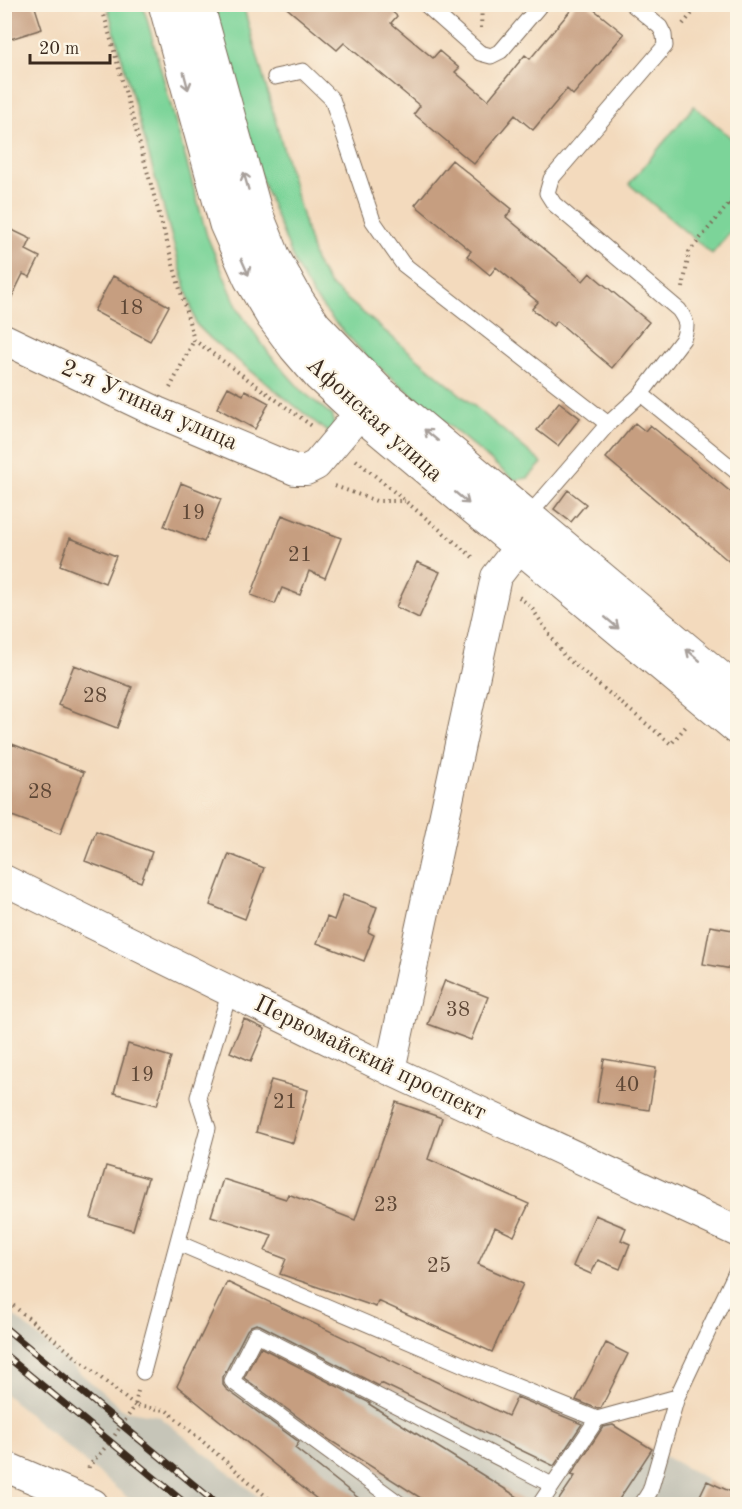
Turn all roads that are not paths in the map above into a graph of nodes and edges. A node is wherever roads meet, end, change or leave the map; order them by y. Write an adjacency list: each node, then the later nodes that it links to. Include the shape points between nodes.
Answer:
1 (165, 4): 9 (street, Афонская улица, one-way to 9, via 225,224 250,278 294,347 320,376)
2 (197, 4): 9 (street, Афонская улица, one-way to 2, via 298,301 275,261 255,211)
3 (425, 4): 4 (lane, via 480,53 490,56 501,51)
4 (541, 4)
5 (632, 4): 8 (lane, via 660,27 664,46 551,179 547,193 554,204 686,320 683,339)
6 (275, 77): 10 (lane, via 303,71 332,99 373,221 403,264)
7 (4, 339): 9 (street, 2-я Утиная улица, via 157,412 295,470 316,465)
8 (641, 394): 10 (lane); 11 (lane)
9 (369, 402): 12 (street, Афонская улица)
10 (608, 424): 12 (lane)
11 (738, 473)
12 (524, 531): 13 (street, Афонская улица, one-way to 12); 14 (street, Афонская улица, one-way to 14); 17 (street, via 496,577 493,622)
13 (738, 693)
14 (738, 728)
15 (4, 880): 16 (street, Первомайский проспект)
16 (230, 991): 17 (street, Первомайский проспект); 19 (lane, via 198,1097 208,1128)
17 (390, 1071): 18 (street, Первомайский проспект)
18 (738, 1232)
19 (178, 1243): 21 (lane); 23 (lane)
20 (738, 1268): 22 (lane)
21 (143, 1372)
22 (676, 1398): 23 (lane); 29 (lane, via 650,1491)
23 (597, 1419): 25 (lane)
24 (4, 1466): 26 (street)
25 (552, 1485): 27 (lane, via 256,1335 232,1381); 28 (lane)
26 (86, 1502)
27 (400, 1504)
28 (540, 1504)
29 (642, 1504)

